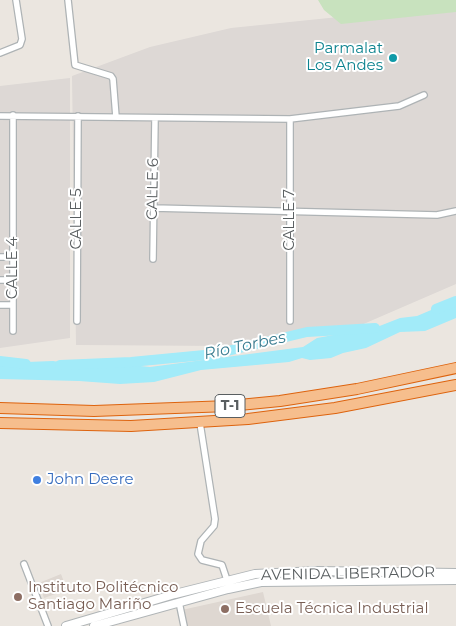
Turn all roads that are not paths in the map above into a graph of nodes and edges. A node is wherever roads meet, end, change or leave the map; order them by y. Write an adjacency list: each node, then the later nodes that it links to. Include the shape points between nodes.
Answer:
1 (16, 0): 3 (street, via 22,39 20,44)
2 (68, 0): 8 (street, via 75,65 111,76)
3 (0, 53)
4 (424, 95): 10 (street, via 399,106)
5 (13, 115): 6 (street); 7 (street); 15 (street, CALLE 4)
6 (0, 116)
7 (78, 116): 8 (street); 21 (street, CALLE 5)
8 (116, 117): 9 (street)
9 (155, 118): 10 (street); 11 (street, CALLE 6)
10 (290, 120): 12 (street, CALLE 7)
11 (153, 208): 12 (street); 16 (street, CALLE 6)
12 (289, 210): 13 (street, via 437,214); 22 (street, CALLE 7)
13 (456, 211)
14 (0, 257): 15 (street)
15 (13, 257): 18 (street, CALLE 4)
16 (152, 259)
17 (0, 280): 18 (street)
18 (13, 280): 19 (street, CALLE 4)
19 (13, 305): 20 (street); 23 (street, CALLE 4)
20 (0, 306)
21 (77, 321)
22 (290, 321)
23 (13, 331)
24 (456, 368): 26 (highway, T-1, via 357,389 229,406 94,411)
25 (456, 385): 27 (highway, T-1, via 335,408)
26 (0, 408)
27 (200, 422): 28 (highway, T-1, via 131,426); 31 (street, via 215,519 214,526 201,541 198,554 202,560 222,565)
28 (0, 424)
29 (24, 564): 34 (street)
30 (456, 573): 31 (main road, AVENIDA LIBERTADOR, via 317,572 254,574)
31 (227, 580): 35 (main road, AVENIDA LIBERTADOR)
32 (456, 580): 33 (main road, AVENIDA LIBERTADOR, via 262,582)
33 (179, 602): 36 (main road, AVENIDA LIBERTADOR); 37 (street)
34 (48, 626)
35 (66, 626)
36 (94, 626)
37 (184, 626)

